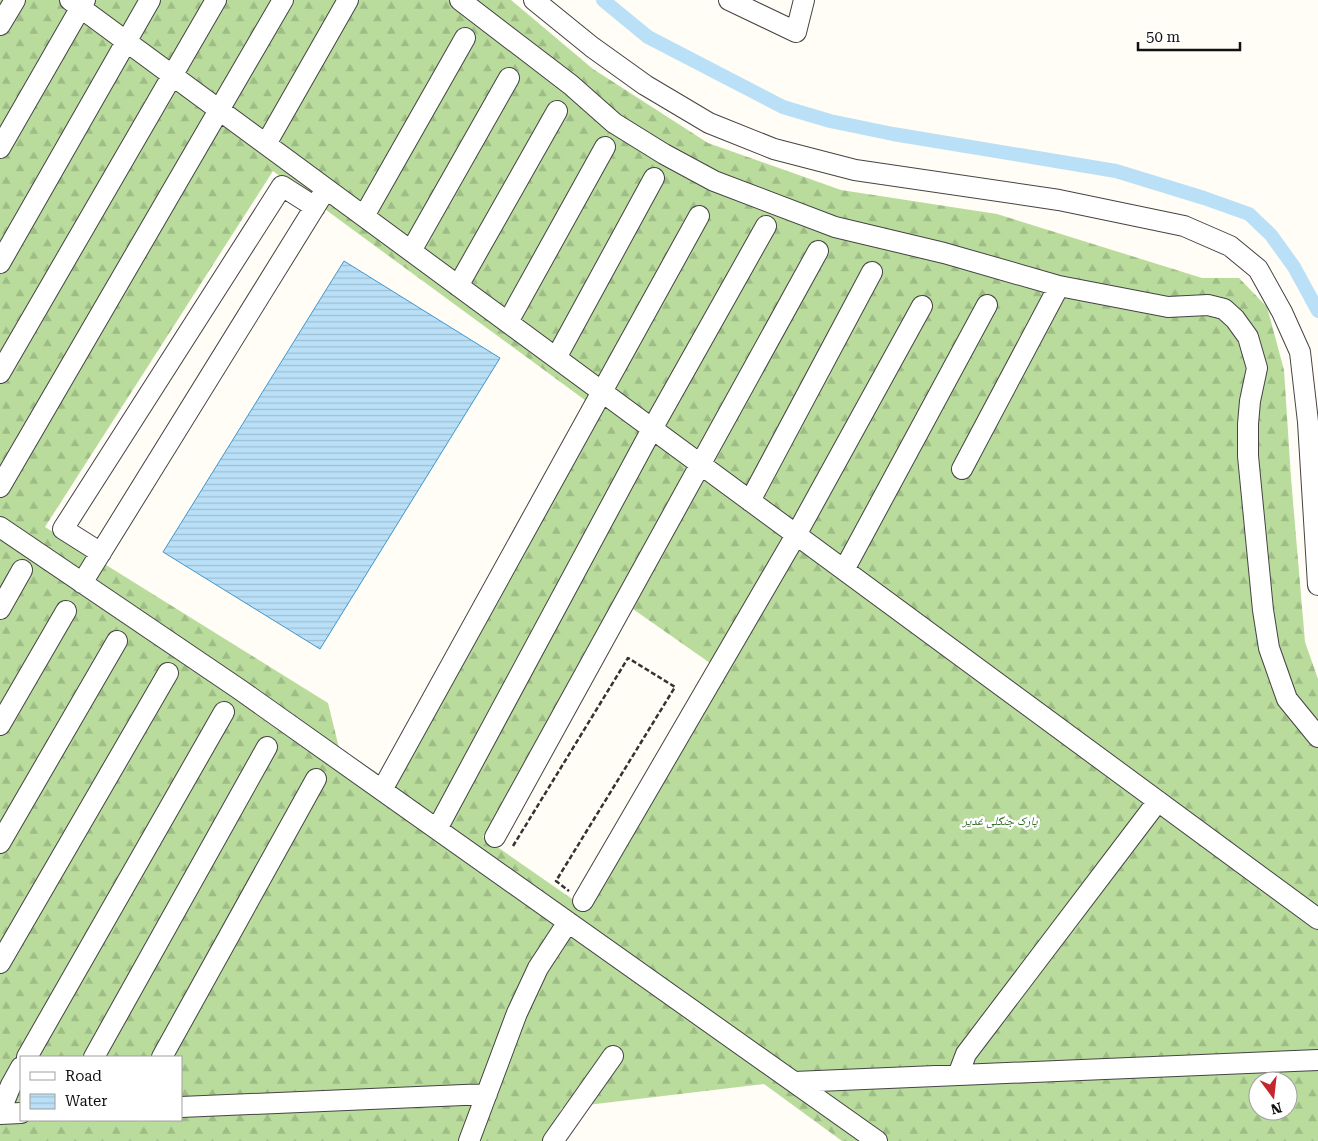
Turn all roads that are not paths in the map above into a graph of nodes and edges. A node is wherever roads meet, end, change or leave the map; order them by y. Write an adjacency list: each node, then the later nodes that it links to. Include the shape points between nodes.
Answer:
1 (15, 0): 11 (street)
2 (150, 0): 13 (street)
3 (216, 0): 14 (street)
4 (283, 0): 16 (street)
5 (348, 0): 18 (street)
6 (460, 0): 32 (street, via 571,85 614,123 714,181 835,227 944,253)
7 (534, 0): 50 (street, via 645,85 709,123 774,150 855,170 1059,200 1184,226 1230,246 1258,269 1300,352 1308,422)
8 (729, 0): 9 (street, via 796,32)
9 (804, 0)
10 (79, 3): 13 (street); 20 (street)
11 (0, 25)
12 (465, 38): 24 (street)
13 (126, 42): 14 (street); 29 (street)
14 (173, 76): 16 (street); 37 (street)
15 (510, 78): 28 (street)
16 (218, 110): 18 (street); 42 (street)
17 (557, 111): 31 (street)
18 (266, 144): 22 (street)
19 (605, 147): 35 (street)
20 (0, 148)
21 (654, 178): 36 (street)
22 (326, 188): 23 (street); 24 (street)
23 (315, 207): 46 (street); 46 (street, via 282,186 63,529)
24 (364, 216): 28 (street)
25 (699, 216): 38 (street)
26 (766, 226): 39 (street)
27 (818, 251): 40 (street)
28 (410, 252): 31 (street)
29 (0, 263)
30 (872, 272): 43 (street)
31 (458, 286): 35 (street)
32 (1059, 286): 41 (street); 57 (street, via 1168,307 1216,306 1236,319 1248,337 1257,368 1248,424 1248,456 1263,610 1270,648 1287,699)
33 (987, 305): 48 (street)
34 (922, 306): 45 (street)
35 (508, 322): 36 (street)
36 (556, 358): 38 (street)
37 (0, 373)
38 (602, 392): 39 (street); 60 (street)
39 (652, 429): 40 (street); 62 (street)
40 (701, 465): 43 (street); 63 (street)
41 (962, 470)
42 (0, 486)
43 (750, 501): 45 (street)
44 (0, 527): 49 (street)
45 (796, 535): 48 (street); 65 (street)
46 (101, 553): 49 (street)
47 (22, 570): 51 (street)
48 (844, 570): 61 (street)
49 (82, 583): 60 (street)
50 (1318, 585)
51 (0, 609)
52 (66, 611): 56 (street)
53 (117, 641): 64 (street)
54 (168, 673): 68 (street)
55 (224, 712): 69 (street)
56 (0, 725)
57 (1318, 737)
58 (268, 747): 70 (street)
59 (316, 779): 71 (street)
60 (382, 790): 62 (street)
61 (1158, 801): 66 (street); 75 (street, via 966,1054)
62 (437, 829): 67 (street)
63 (495, 837)
64 (0, 843)
65 (583, 901)
66 (1318, 919)
67 (568, 922): 76 (street); 77 (street, via 538,968)
68 (0, 963)
69 (28, 1056)
70 (95, 1056)
71 (163, 1056)
72 (613, 1056): 82 (street)
73 (1318, 1060): 75 (street)
74 (20, 1069): 79 (street)
75 (958, 1075): 76 (street)
76 (794, 1082): 83 (street)
77 (487, 1094): 78 (street); 81 (street)
78 (182, 1106)
79 (0, 1113): 80 (street)
80 (20, 1113)
81 (469, 1141)
82 (553, 1141)
83 (877, 1141)

